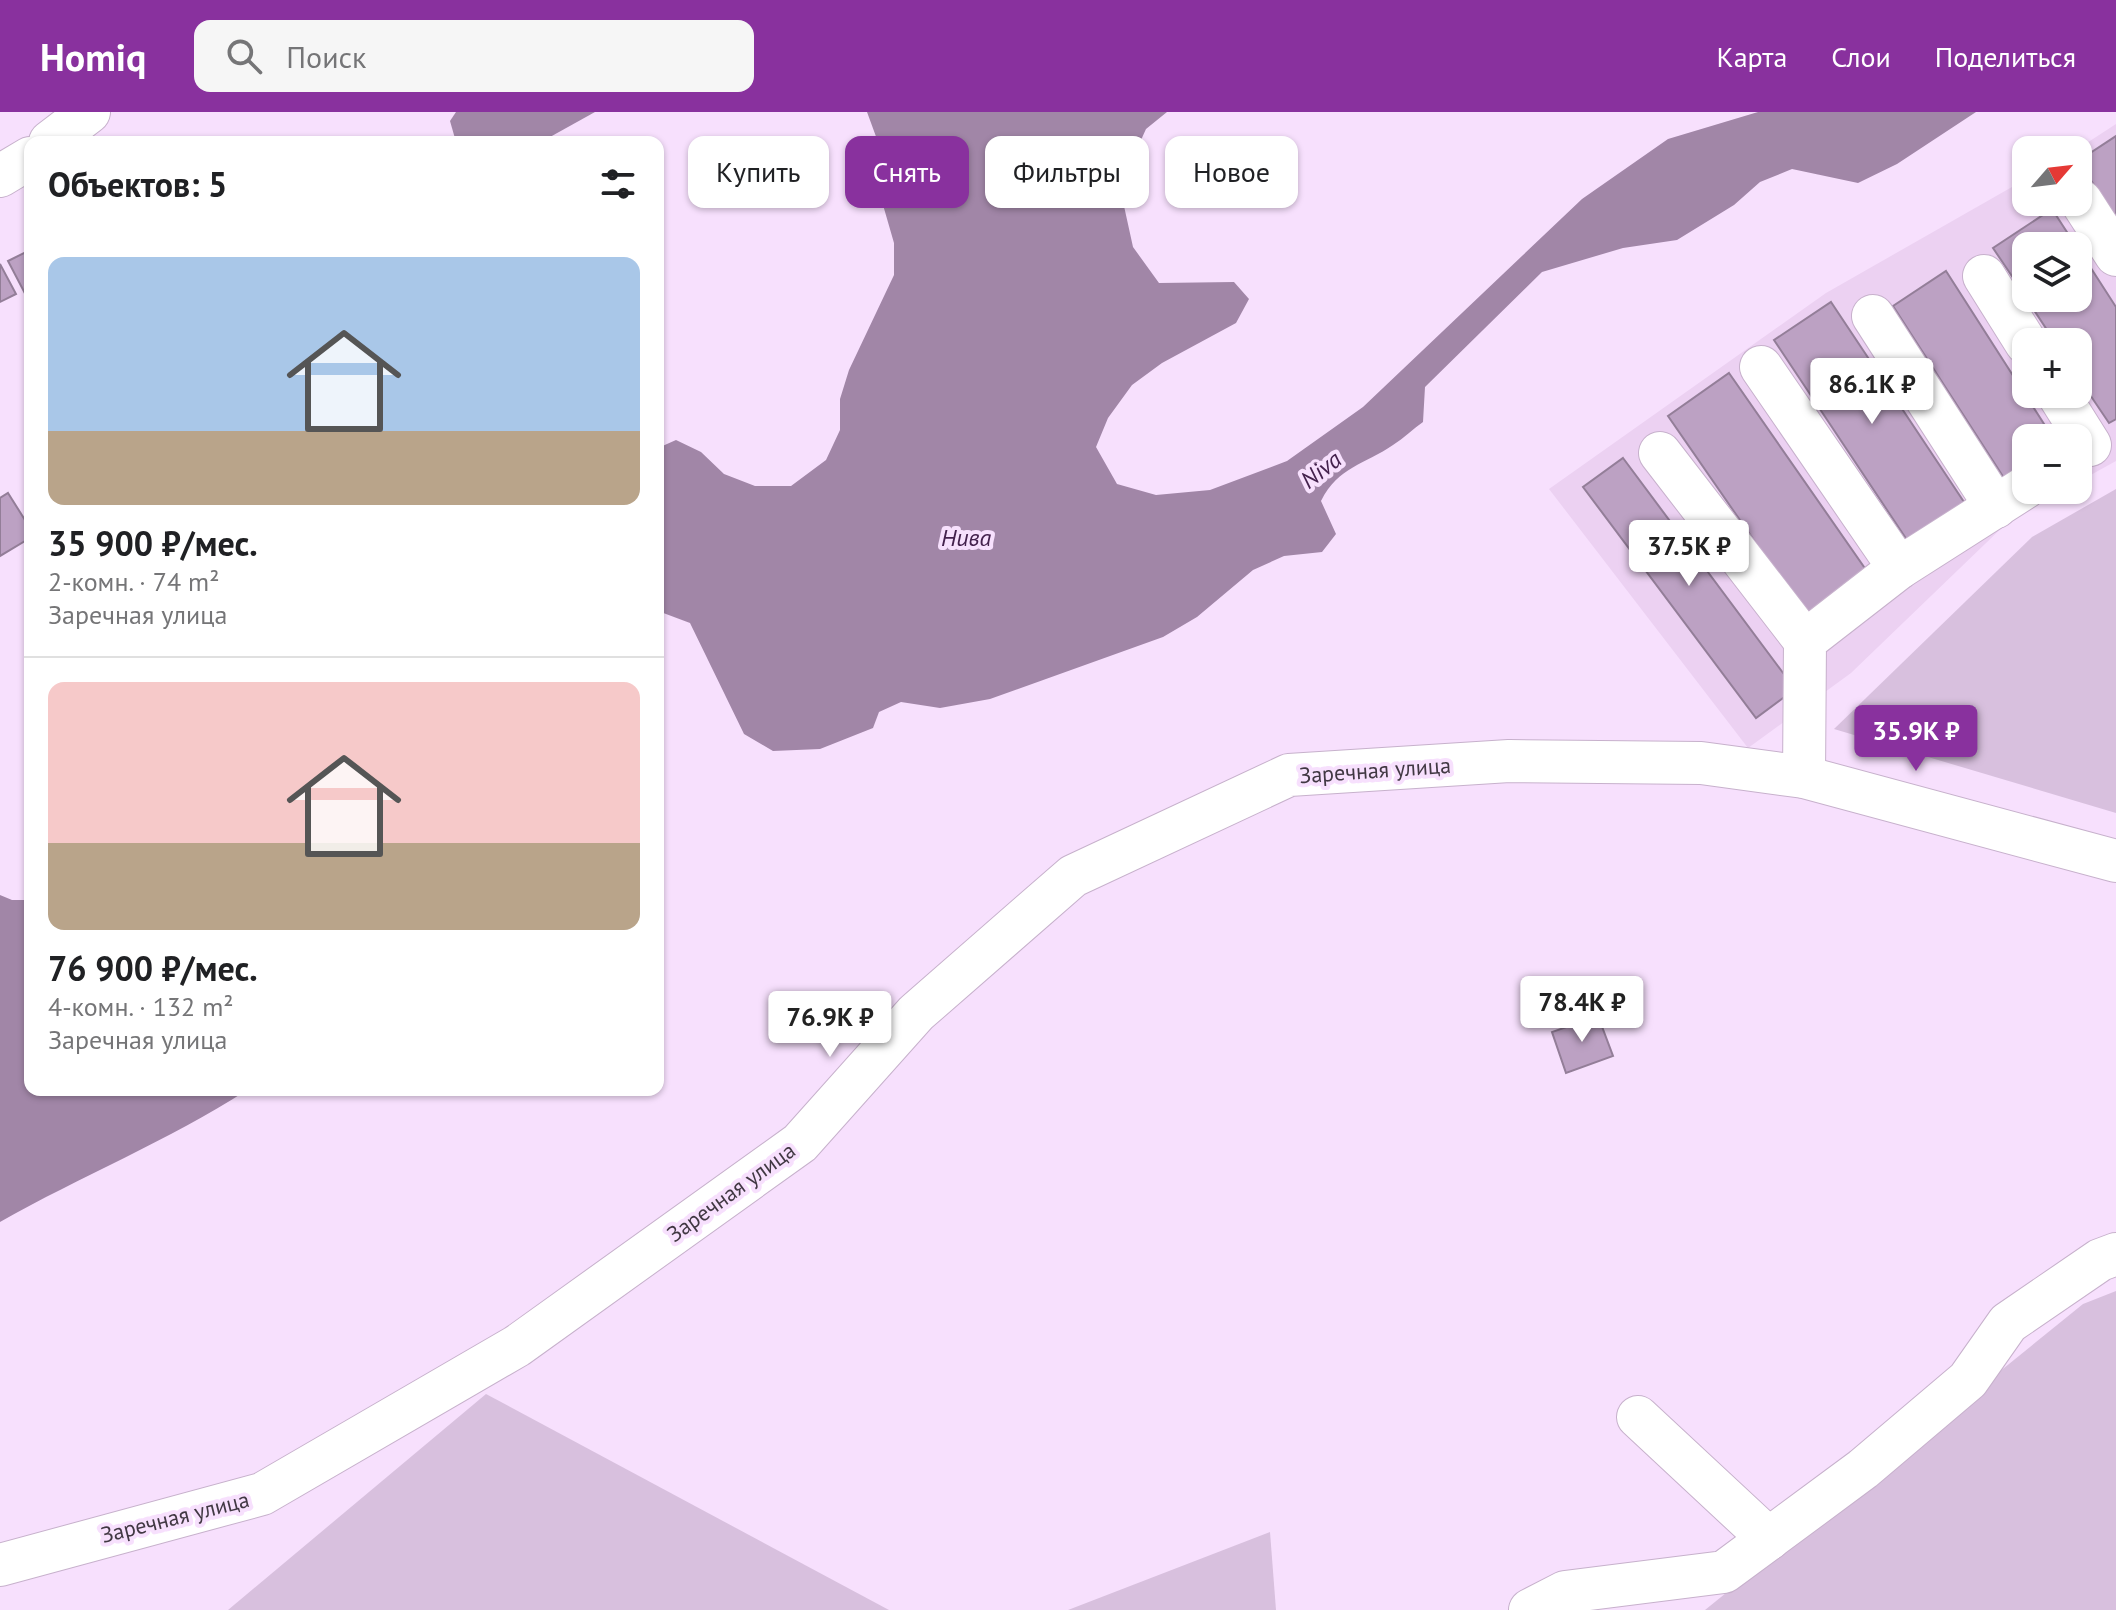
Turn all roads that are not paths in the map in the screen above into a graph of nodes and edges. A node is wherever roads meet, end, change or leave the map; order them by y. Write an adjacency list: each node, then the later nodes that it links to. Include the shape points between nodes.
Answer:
1 (89, 112): 2 (street)
2 (58, 136)
3 (24, 162): 4 (street)
4 (0, 176)
5 (2091, 216): 6 (street)
6 (2116, 255)
7 (1984, 276): 9 (street)
8 (1873, 316): 14 (street)
9 (2017, 328)
10 (1761, 367): 15 (street)
11 (2069, 408): 12 (street)
12 (2095, 443)
13 (1660, 453): 16 (street)
14 (2011, 497): 15 (street)
15 (1899, 568): 16 (street)
16 (1805, 641): 17 (street)
17 (1804, 777): 18 (street, Заречная улица); 22 (street, Заречная улица, via 1701,763 1509,761 1289,775 1073,876 916,1013 800,1143 517,1346 262,1494)
18 (2116, 861)
19 (2116, 1254): 21 (street, via 2008,1323 1968,1380)
20 (1638, 1417): 21 (street)
21 (1769, 1539): 23 (street, via 1724,1572 1565,1592)
22 (0, 1565)
23 (1530, 1610)

